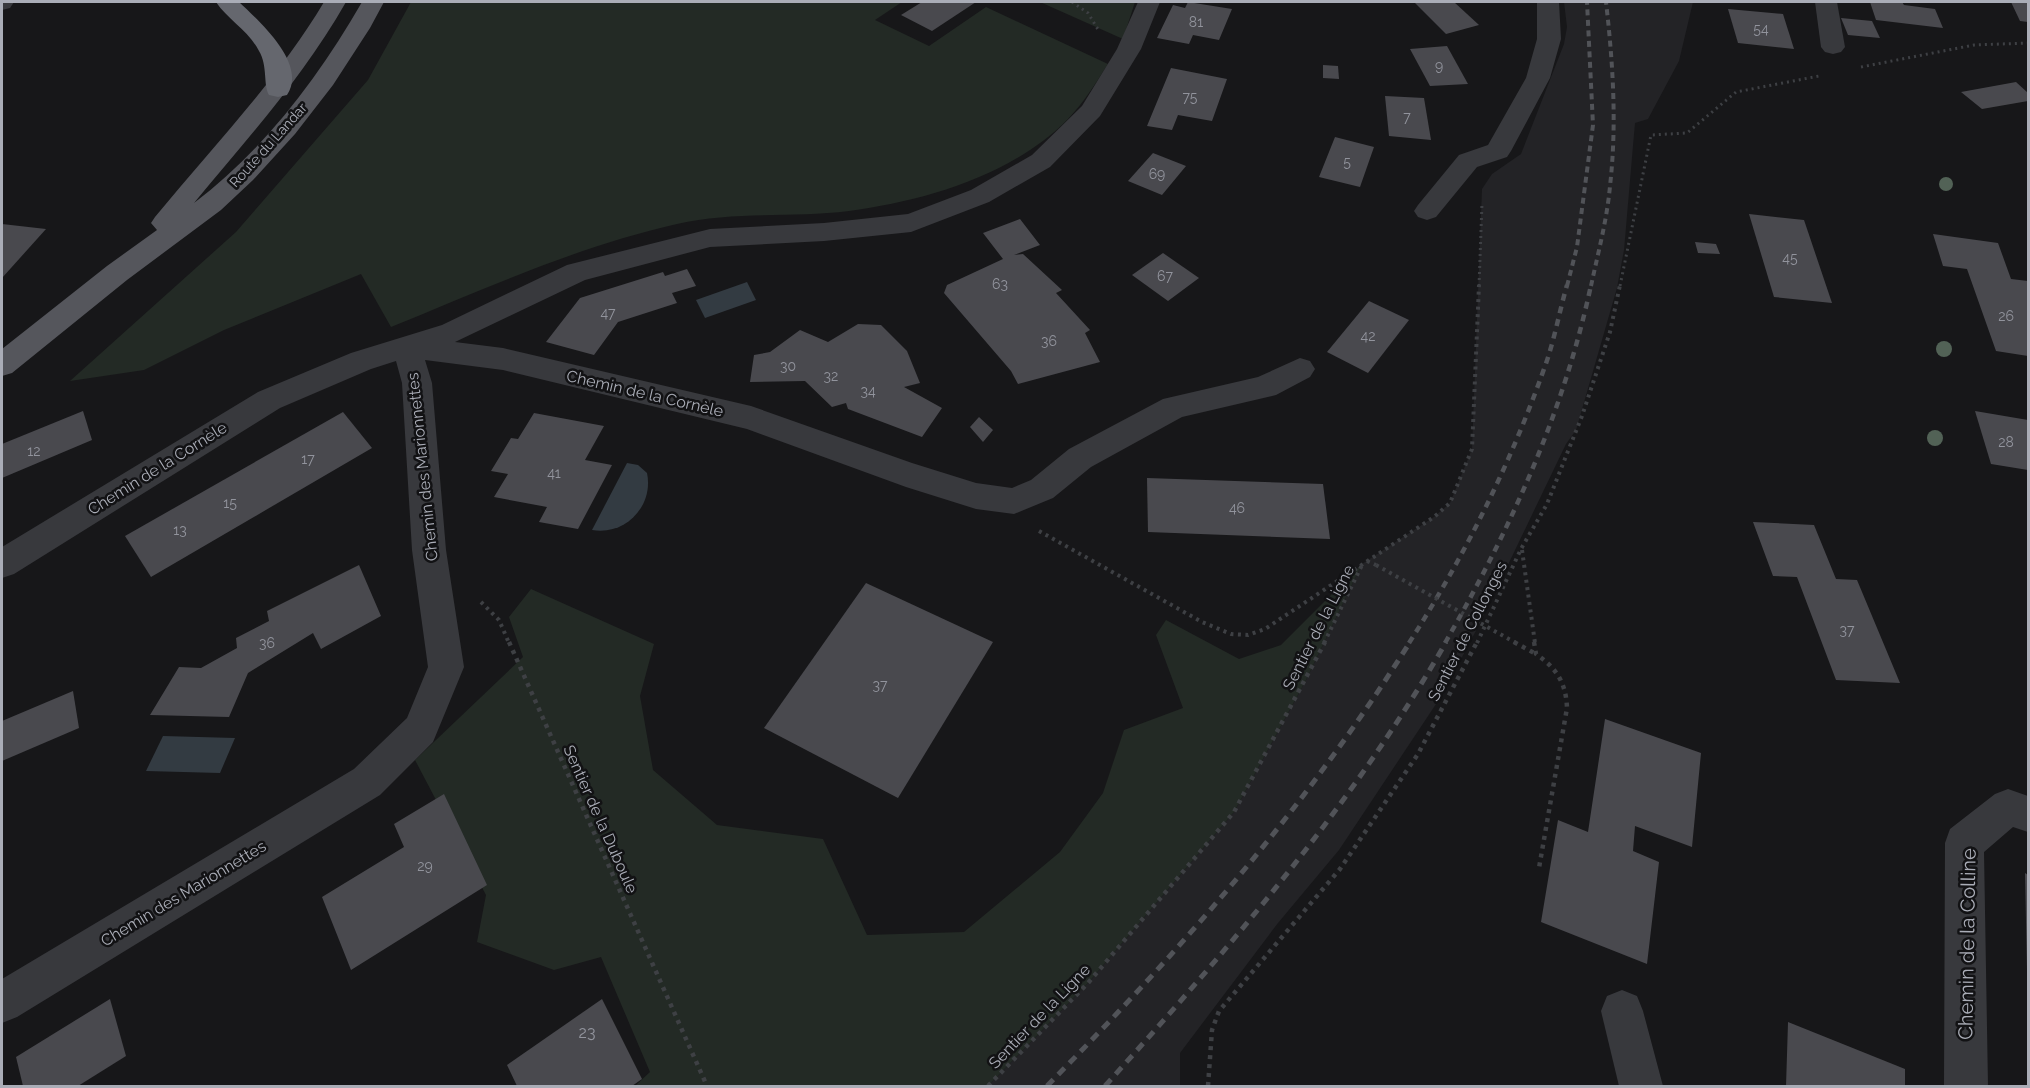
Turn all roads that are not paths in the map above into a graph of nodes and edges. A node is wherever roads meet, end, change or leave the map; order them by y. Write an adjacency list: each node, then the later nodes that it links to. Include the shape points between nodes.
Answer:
1 (227, 2): 8 (highway, via 274,54 280,77)
2 (335, 2): 8 (main road, Route du Landar)
3 (373, 2): 10 (main road, Route du Landar, via 335,65 256,162 222,195)
4 (1149, 2): 11 (street, via 1129,49 1091,111 1041,161 980,196 911,223 710,238 578,272 452,332)
5 (1548, 2): 9 (street, via 1549,39 1538,78 1498,151 1468,161)
6 (1826, 2): 7 (street)
7 (1833, 47)
8 (278, 90): 10 (main road, Route du Landar)
9 (1427, 211)
10 (134, 261): 12 (main road, Route du Landar)
11 (407, 346): 13 (street, Chemin de la Cornèle, via 503,359 751,418 906,474 976,496 1014,501 1042,489 1080,458 1174,407 1265,387); 14 (street, Chemin de la Cornèle, via 268,400); 16 (street, Chemin des Marionnettes, via 417,382 429,550 446,667 420,730 367,782)
12 (2, 365)
13 (1300, 369)
14 (2, 564)
15 (2028, 814): 19 (street, Chemin de la Colline, via 2008,807 1964,843)
16 (2, 1002)
17 (1622, 1011): 18 (street)
18 (1641, 1086)
19 (1966, 1086)

